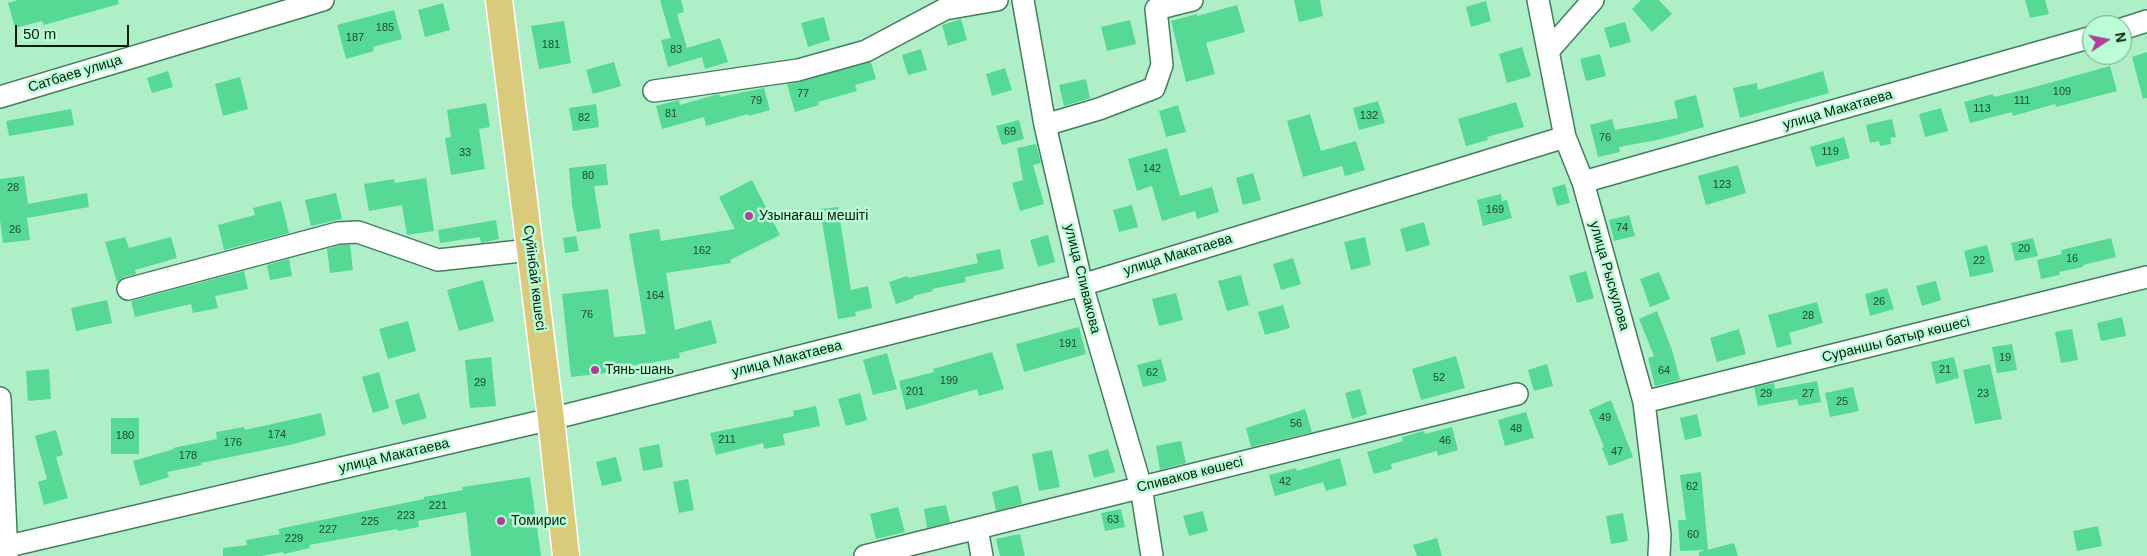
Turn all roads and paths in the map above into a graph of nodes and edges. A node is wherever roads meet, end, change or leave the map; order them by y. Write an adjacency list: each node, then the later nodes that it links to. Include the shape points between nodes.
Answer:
1 (323, 0): 13 (street, Сатбаев улица)
2 (500, 0): 17 (main road, Сүйінбай көшесі)
3 (997, 0): 12 (street, via 945,9 866,50 798,70)
4 (1023, 0): 14 (street, улица Спивакова)
5 (1192, 0): 14 (street, via 1156,9 1162,65 1154,88)
6 (1538, 0): 11 (street, улица Рыскулова)
7 (1594, 0): 11 (street)
8 (2147, 21): 9 (street)
9 (2132, 26)
10 (2082, 40): 16 (street, улица Макатаева)
11 (1549, 50): 15 (street, улица Рыскулова)
12 (654, 91)
13 (0, 97)
14 (1045, 125): 19 (street, улица Спивакова)
15 (1565, 137): 16 (street, улица Рыскулова); 19 (street, улица Макатаева)
16 (1583, 182): 23 (street, улица Рыскулова)
17 (530, 250): 20 (street, via 438,260 358,232 338,233); 24 (main road, Сүйінбай көшесі)
18 (2147, 277): 23 (street, Сураншы батыр көшесі)
19 (1082, 285): 24 (street, улица Макатаева); 25 (street, улица Спивакова)
20 (128, 289)
21 (1516, 394): 25 (street, Спиваков көшесі)
22 (0, 398): 27 (street)
23 (1644, 402): 32 (street, улица Рыскулова, via 1660,535)
24 (551, 419): 27 (street, улица Макатаева); 28 (main road, Сүйінбай көшесі)
25 (1141, 487): 26 (street, Спиваков көшесі); 31 (street, улица Спивакова)
26 (977, 528): 29 (street, Спиваков көшесі); 30 (street)
27 (5, 550)
28 (566, 556)
29 (865, 556)
30 (982, 556)
31 (1152, 556)
32 (1659, 556)

